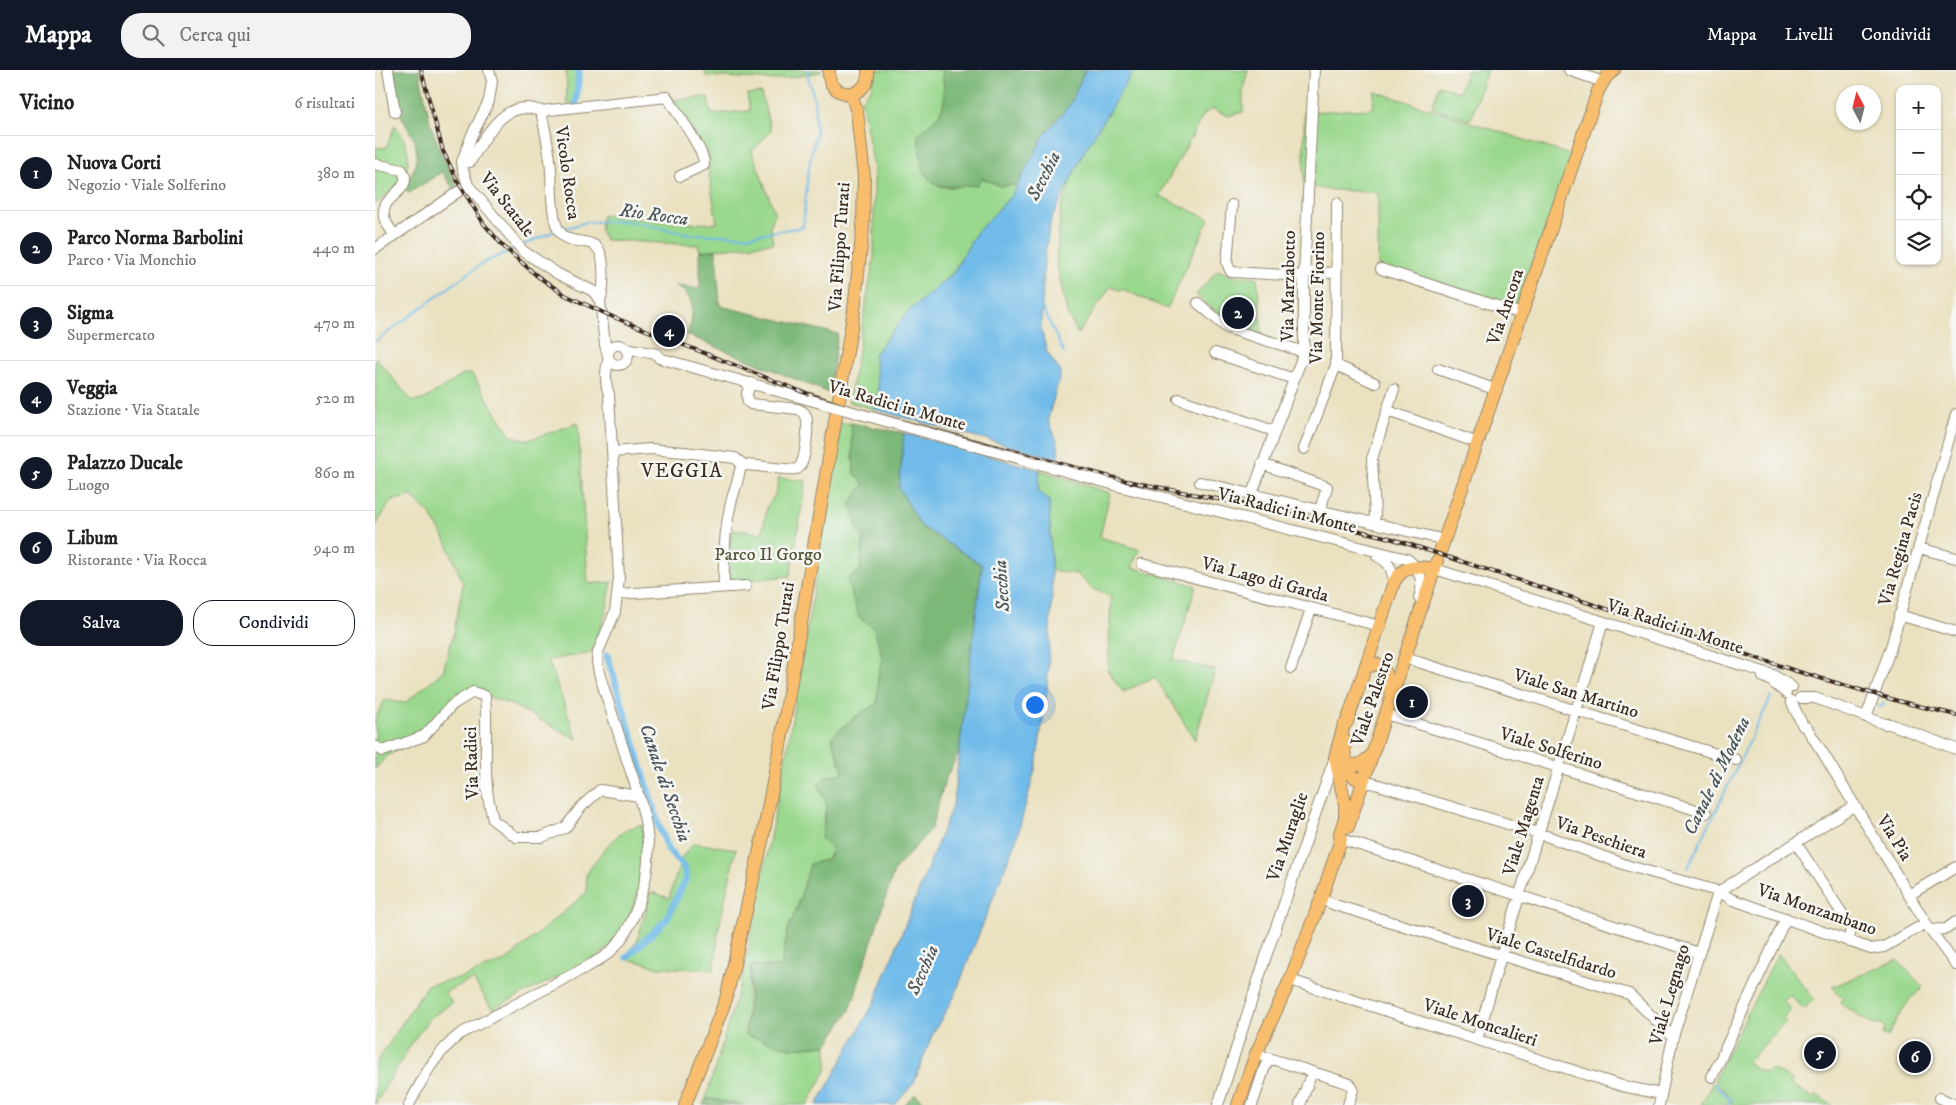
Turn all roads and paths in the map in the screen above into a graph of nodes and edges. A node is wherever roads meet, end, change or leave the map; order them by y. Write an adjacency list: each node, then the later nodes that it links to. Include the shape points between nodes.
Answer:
1 (388, 70): 10 (street)
2 (489, 70): 11 (street, Via Statale, via 492,81 489,101)
3 (829, 70): 8 (main road, via 833,86)
4 (868, 70): 8 (main road, via 863,88)
5 (1314, 70): 21 (street, Via Marzabotto)
6 (1569, 70): 7 (street)
7 (1609, 73): 24 (main road, Via Ancora, via 1598,91)
8 (851, 94): 113 (main road, Via Filippo Turati, via 857,112 863,177 863,226 854,310 763,836 726,1000)
9 (541, 111): 11 (street, via 519,109 505,115 492,126 470,162); 13 (street, via 667,97 705,161 701,167); 22 (street, Vicolo Rocca, via 556,224 562,235 573,241 590,243 603,255)
10 (395, 112)
11 (463, 162): 14 (street, Via Statale)
12 (375, 164): 17 (street, via 402,170 405,178 384,210 385,219)
13 (680, 176)
14 (468, 185): 17 (street); 22 (street, Via Statale, via 523,251 558,274 593,291)
15 (1337, 203): 20 (street, Via Monte Fiorino)
16 (1232, 205): 21 (street, via 1227,263 1231,272)
17 (394, 234): 18 (street)
18 (375, 249)
19 (1381, 269): 24 (street)
20 (1336, 273): 21 (street); 30 (street, Via Monte Fiorino)
21 (1304, 274): 26 (street, Via Marzabotto)
22 (600, 301): 25 (street)
23 (1198, 303): 26 (street, via 1227,328)
24 (1522, 314): 36 (main road, Via Ancora)
25 (602, 323): 28 (street); 29 (street)
26 (1304, 352): 32 (street, Via Marzabotto)
27 (1215, 353): 32 (street)
28 (624, 354): 29 (street, via 612,363); 29 (street, via 613,347); 33 (street, via 659,358); 37 (street, via 613,375)
29 (609, 357): 37 (street)
30 (1336, 365): 34 (street); 43 (street, Via Monte Fiorino)
31 (1438, 369): 36 (street)
32 (1294, 379): 41 (street, Via Marzabotto)
33 (751, 383): 46 (street, via 748,402 803,411 807,428 800,466 793,470); 52 (street, Via Radici in Monte, bridge, via 1122,488)
34 (1375, 383)
35 (1395, 389): 39 (street)
36 (1497, 390): 42 (main road, Via Ancora)
37 (609, 394): 44 (street)
38 (1179, 399): 41 (street)
39 (1388, 411): 42 (street); 50 (street, via 1372,458)
40 (1956, 414): 51 (street, Via Regina Pacis)
41 (1274, 431): 45 (street, Via Marzabotto)
42 (1478, 443): 53 (main road, Via Ancora)
43 (1304, 449)
44 (612, 452): 46 (street, via 650,449 719,456 735,458); 60 (street)
45 (1262, 464): 48 (street, Via Marzabotto); 49 (street, via 1327,487)
46 (744, 466): 59 (street, via 739,471 730,499)
47 (1200, 482): 48 (street)
48 (1252, 494): 49 (street)
49 (1320, 510): 50 (street)
50 (1373, 522): 53 (street, via 1375,526)
51 (1919, 548): 54 (street); 62 (street, Via Regina Pacis)
52 (1370, 551): 56 (street, Via Radici in Monte, via 1407,559); 57 (street, via 1387,560)
53 (1439, 555): 56 (main road, Via Radici in Monte); 63 (street, Via Radici in Monte); 65 (main road, Viale Palestro)
54 (1956, 558)
55 (1142, 564): 61 (street, Via Lago di Garda)
56 (1416, 566): 57 (main road, via 1399,574); 65 (street, via 1423,585 1415,613)
57 (1394, 582): 64 (main road, Via Muraglie)
58 (746, 586): 59 (street)
59 (724, 587): 60 (street)
60 (618, 594): 84 (street, via 615,612 601,642 597,661)
61 (1311, 608): 64 (street, Via Lago di Garda); 69 (street)
62 (1899, 616): 66 (street); 75 (street, Via Regina Pacis)
63 (1603, 622): 71 (street, Via Radici in Monte, via 1750,669); 73 (street, Viale Magenta)
64 (1380, 626): 68 (main road, Via Muraglie)
65 (1415, 628): 67 (main road, Viale Palestro)
66 (1956, 632)
67 (1405, 658): 72 (main road, Viale Palestro); 73 (street, Viale San Martino)
68 (1366, 667): 70 (main road, Via Muraglie); 72 (main road, via 1377,664 1383,669)
69 (1291, 668)
70 (1357, 695): 76 (main road, Via Muraglie); 79 (main road, via 1359,701 1343,749 1344,755 1352,765)
71 (1795, 695): 75 (street, Via Radici in Monte, via 1806,691 1829,696); 85 (street, Via Pia, via 1806,727)
72 (1392, 696): 74 (main road, Viale Palestro)
73 (1576, 711): 81 (street, Viale San Martino); 82 (street, Viale Magenta)
74 (1386, 714): 79 (main road, Viale Palestro); 82 (street, Viale Solferino)
75 (1867, 714): 78 (street, Via Radici in Monte)
76 (1347, 722): 80 (main road, Via Muraglie); 83 (main road, via 1340,759 1350,774)
77 (375, 746): 84 (street, Via Radici, via 383,751 424,736 452,704 473,692 485,696 487,791 493,820 517,837 542,837 565,828 600,790)
78 (1956, 749)
79 (1373, 754): 83 (main road, Viale Palestro)
80 (1335, 757): 88 (main road, Viale Palestro, via 1345,804); 114 (street, Via Muraglie)
81 (1736, 760)
82 (1559, 768): 86 (street, Viale Solferino); 87 (street, Viale Magenta)
83 (1363, 783): 87 (street, Via Peschiera); 88 (main road, Viale Palestro, via 1346,834)
84 (639, 796): 112 (street, via 647,828 649,860 641,895 624,935 611,952 592,964 460,1034 443,1048)
85 (1855, 806): 89 (street); 93 (street, Via Pia)
86 (1706, 813)
87 (1538, 833): 91 (street, Via Peschiera, via 1629,866); 92 (street, Viale Magenta)
88 (1341, 839): 92 (street); 94 (main road, Viale Palestro)
89 (1795, 843): 91 (street); 99 (street, via 1851,927)
90 (1956, 867): 93 (street)
91 (1719, 892): 95 (street, Via Monzambano); 101 (street, Viale Legnago)
92 (1519, 895): 101 (street); 102 (street, Viale Magenta)
93 (1909, 895): 97 (street, Via Pia)
94 (1321, 899): 102 (street, Viale Castelfidardo); 104 (main road, Viale Palestro)
95 (1786, 918): 99 (street, Via Monzambano); 109 (street)
96 (1956, 922): 98 (street)
97 (1928, 926): 98 (street); 99 (street, Via Monzambano, via 1879,948 1871,949); 100 (street, Via Pia)
98 (1945, 929): 100 (street)
99 (1849, 942)
100 (1944, 947): 103 (street, Via Pia)
101 (1699, 953): 105 (street, Viale Legnago)
102 (1501, 956): 105 (street, Viale Castelfidardo, via 1629,994); 106 (street, Viale Magenta)
103 (1956, 965)
104 (1290, 980): 106 (street, Viale Moncalieri); 107 (main road, Viale Palestro)
105 (1673, 1037): 111 (street, Viale Legnago)
106 (1477, 1040): 111 (street, Viale Moncalieri)
107 (1262, 1056): 108 (street); 115 (main road, Viale Palestro); 116 (street)
108 (1312, 1072): 117 (street); 118 (street, via 1350,1084 1353,1089)
109 (1712, 1077)
110 (1940, 1098): 119 (street)
111 (1660, 1100)
112 (409, 1105)
113 (685, 1105)
114 (1218, 1105)
115 (1237, 1105)
116 (1252, 1105)
117 (1300, 1105)
118 (1348, 1105)
119 (1956, 1105)

